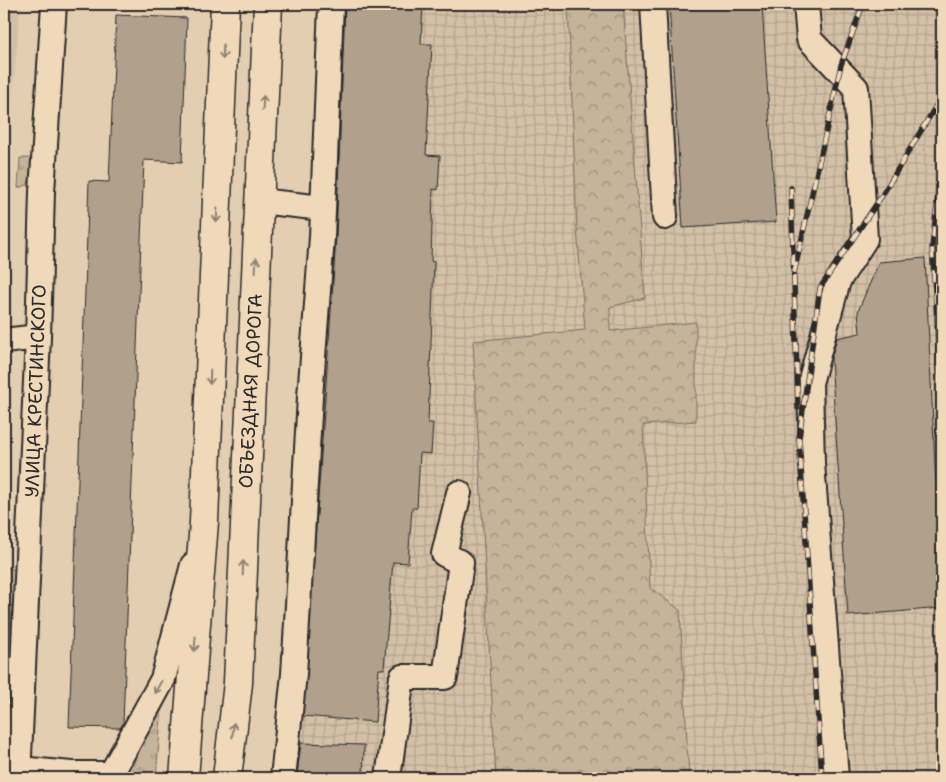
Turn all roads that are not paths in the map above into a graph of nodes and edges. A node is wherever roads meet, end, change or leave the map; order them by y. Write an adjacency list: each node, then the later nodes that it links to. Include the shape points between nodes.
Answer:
1 (54, 4): 10 (street, УЛИЦА КРЕСТИНСКОГО, via 42,192)
2 (225, 4): 13 (main road, one-way to 13)
3 (268, 4): 7 (main road, ОБЪЕЗДНАЯ ДОРОГА, one-way to 3)
4 (331, 4): 8 (street)
5 (653, 4): 9 (street)
6 (806, 4): 20 (street, via 809,39 856,88 865,239 838,281 810,383 812,463)
7 (259, 201): 8 (street); 17 (main road, ОБЪЕЗДНАЯ ДОРОГА, one-way to 7, via 238,683)
8 (323, 208): 18 (street, via 294,674)
9 (665, 217)
10 (38, 337): 11 (street); 14 (street, УЛИЦА КРЕСТИНСКОГО)
11 (4, 341)
12 (459, 493): 19 (street, via 444,554 460,563 445,677 402,677)
13 (204, 522): 15 (street, one-way to 15, via 163,678); 16 (main road, one-way to 16)
14 (18, 774): 15 (street)
15 (109, 776)
16 (184, 778)
17 (227, 778)
18 (283, 778)
19 (388, 778)
20 (836, 778)

